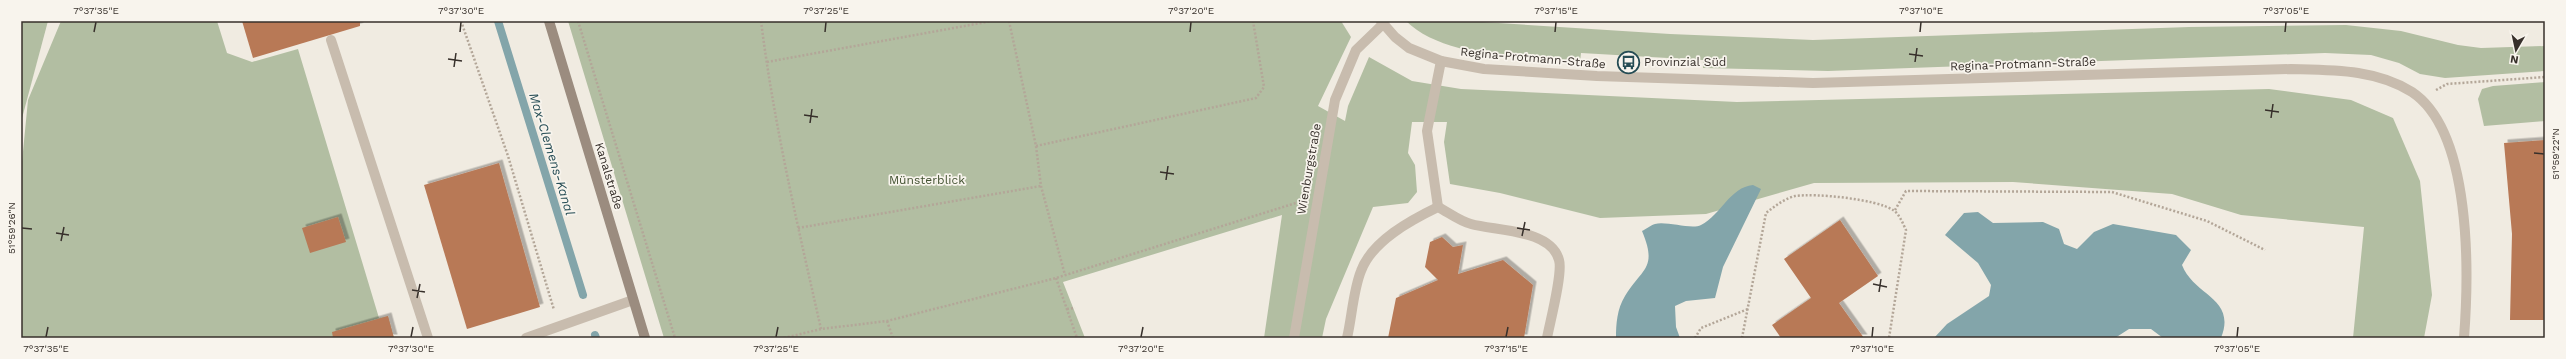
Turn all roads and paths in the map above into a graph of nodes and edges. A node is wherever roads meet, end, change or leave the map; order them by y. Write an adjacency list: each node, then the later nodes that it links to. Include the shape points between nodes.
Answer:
1 (461, 21): 28 (path, via 508,156)
2 (549, 21): 23 (main road, Kanalstraße)
3 (578, 21): 33 (path)
4 (761, 21): 10 (path)
5 (992, 21): 10 (path)
6 (1009, 21): 14 (path)
7 (1253, 21): 14 (path, via 1264,87 1256,98)
8 (1382, 23): 11 (street, Regina-Protmann-Straße, via 1409,48); 16 (street, Wienburgstraße, via 1356,50 1335,100)
9 (331, 40): 30 (street)
10 (766, 62): 19 (path)
11 (1441, 62): 13 (street, Regina-Protmann-Straße, via 1516,71 1763,84 2246,70 2337,70 2386,80); 17 (street, via 1427,131)
12 (2545, 77): 13 (path, via 2447,84)
13 (2421, 99): 43 (street, Regina-Protmann-Straße, via 2443,131 2458,179 2466,247)
14 (1036, 146): 15 (path)
15 (1041, 186): 19 (path); 21 (path)
16 (1317, 196): 21 (path); 37 (street, Wienburgstraße)
17 (1438, 207): 38 (street, via 1403,224 1373,252 1361,271); 39 (street, via 1469,224 1532,236 1547,242 1555,250 1560,261)
18 (1895, 210): 20 (path, via 1906,191 2112,192 2207,221); 26 (path, via 1881,204 1833,196 1796,196 1778,203 1766,213); 42 (path, via 1906,230)
19 (798, 228): 29 (path)
20 (2265, 250)
21 (1065, 275): 22 (path)
22 (1056, 278): 25 (path); 27 (path)
23 (633, 300): 28 (street); 32 (main road, Kanalstraße)
24 (1075, 308): 25 (path)
25 (1068, 309): 36 (path)
26 (1748, 309): 40 (path, via 1701,328); 41 (path)
27 (887, 321): 29 (path); 35 (path)
28 (559, 325): 31 (street)
29 (821, 329): 34 (path)
30 (428, 338)
31 (526, 338)
32 (645, 338)
33 (675, 338)
34 (784, 338)
35 (893, 338)
36 (1077, 338)
37 (1294, 338)
38 (1348, 338)
39 (1547, 338)
40 (1695, 338)
41 (1742, 338)
42 (1889, 338)
43 (2464, 338)

